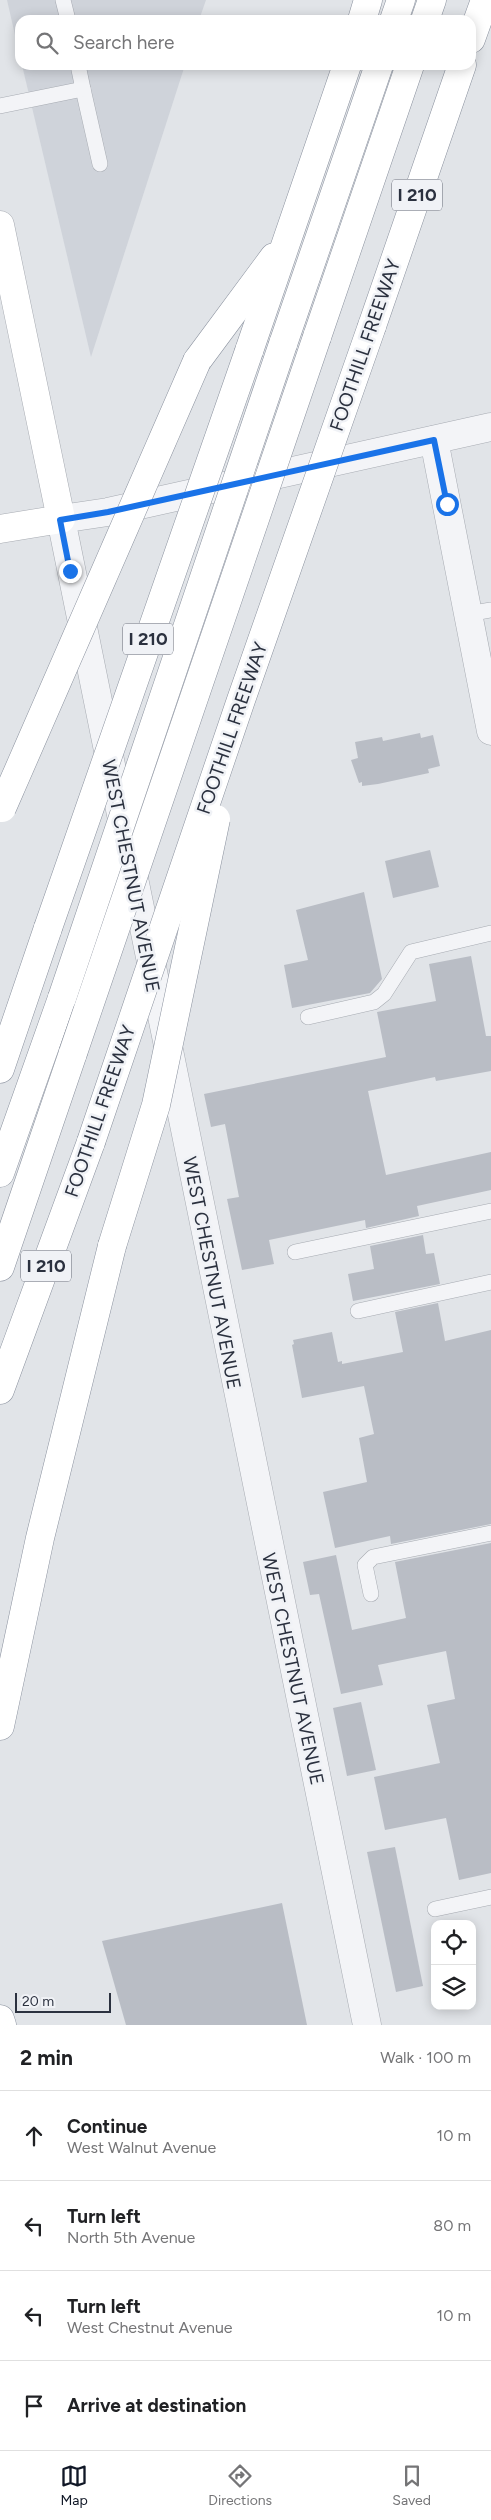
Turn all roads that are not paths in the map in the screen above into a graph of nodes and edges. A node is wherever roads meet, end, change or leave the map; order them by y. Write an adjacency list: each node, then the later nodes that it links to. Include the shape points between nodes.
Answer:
1 (63, 0): 6 (lane)
2 (368, 0): 7 (main road)
3 (401, 0): 8 (main road)
4 (432, 0): 9 (main road)
5 (484, 0): 10 (main road)
6 (67, 15)
7 (364, 15)
8 (396, 15)
9 (428, 15)
10 (476, 24)
11 (79, 70): 16 (lane)
12 (345, 70): 20 (main road, I 210)
13 (376, 70): 32 (main road, bridge)
14 (408, 70): 35 (main road, bridge)
15 (460, 70): 26 (main road, FOOTHILL FREEWAY / I 210, bridge)
16 (83, 89): 17 (lane); 18 (lane)
17 (0, 106)
18 (100, 164)
19 (0, 225): 23 (main road)
20 (291, 233): 28 (main road, bridge, via 197,361); 31 (main road, I 210, bridge)
21 (491, 428): 22 (street)
22 (434, 440): 23 (street); 25 (street)
23 (60, 520): 24 (main road); 46 (street, WEST CHESTNUT AVENUE)
24 (0, 529)
25 (480, 612): 27 (street)
26 (241, 700): 38 (main road, FOOTHILL FREEWAY / I 210, bridge, via 91,1142); 41 (main road, bridge, via 156,1105 112,1246 40,1538)
27 (491, 731)
28 (1, 810)
29 (491, 933): 30 (lane, via 412,952 384,994 374,1002)
30 (308, 1017)
31 (0, 1069)
32 (0, 1172)
33 (491, 1211): 34 (lane)
34 (295, 1252)
35 (0, 1267)
36 (491, 1282): 37 (lane)
37 (358, 1311)
38 (0, 1390)
39 (491, 1533): 40 (lane, via 373,1557 365,1565)
40 (371, 1594)
41 (0, 1726)
42 (491, 1897): 43 (lane)
43 (435, 1909)
44 (0, 2019): 45 (main road)
45 (2, 2025)
46 (367, 2025)

